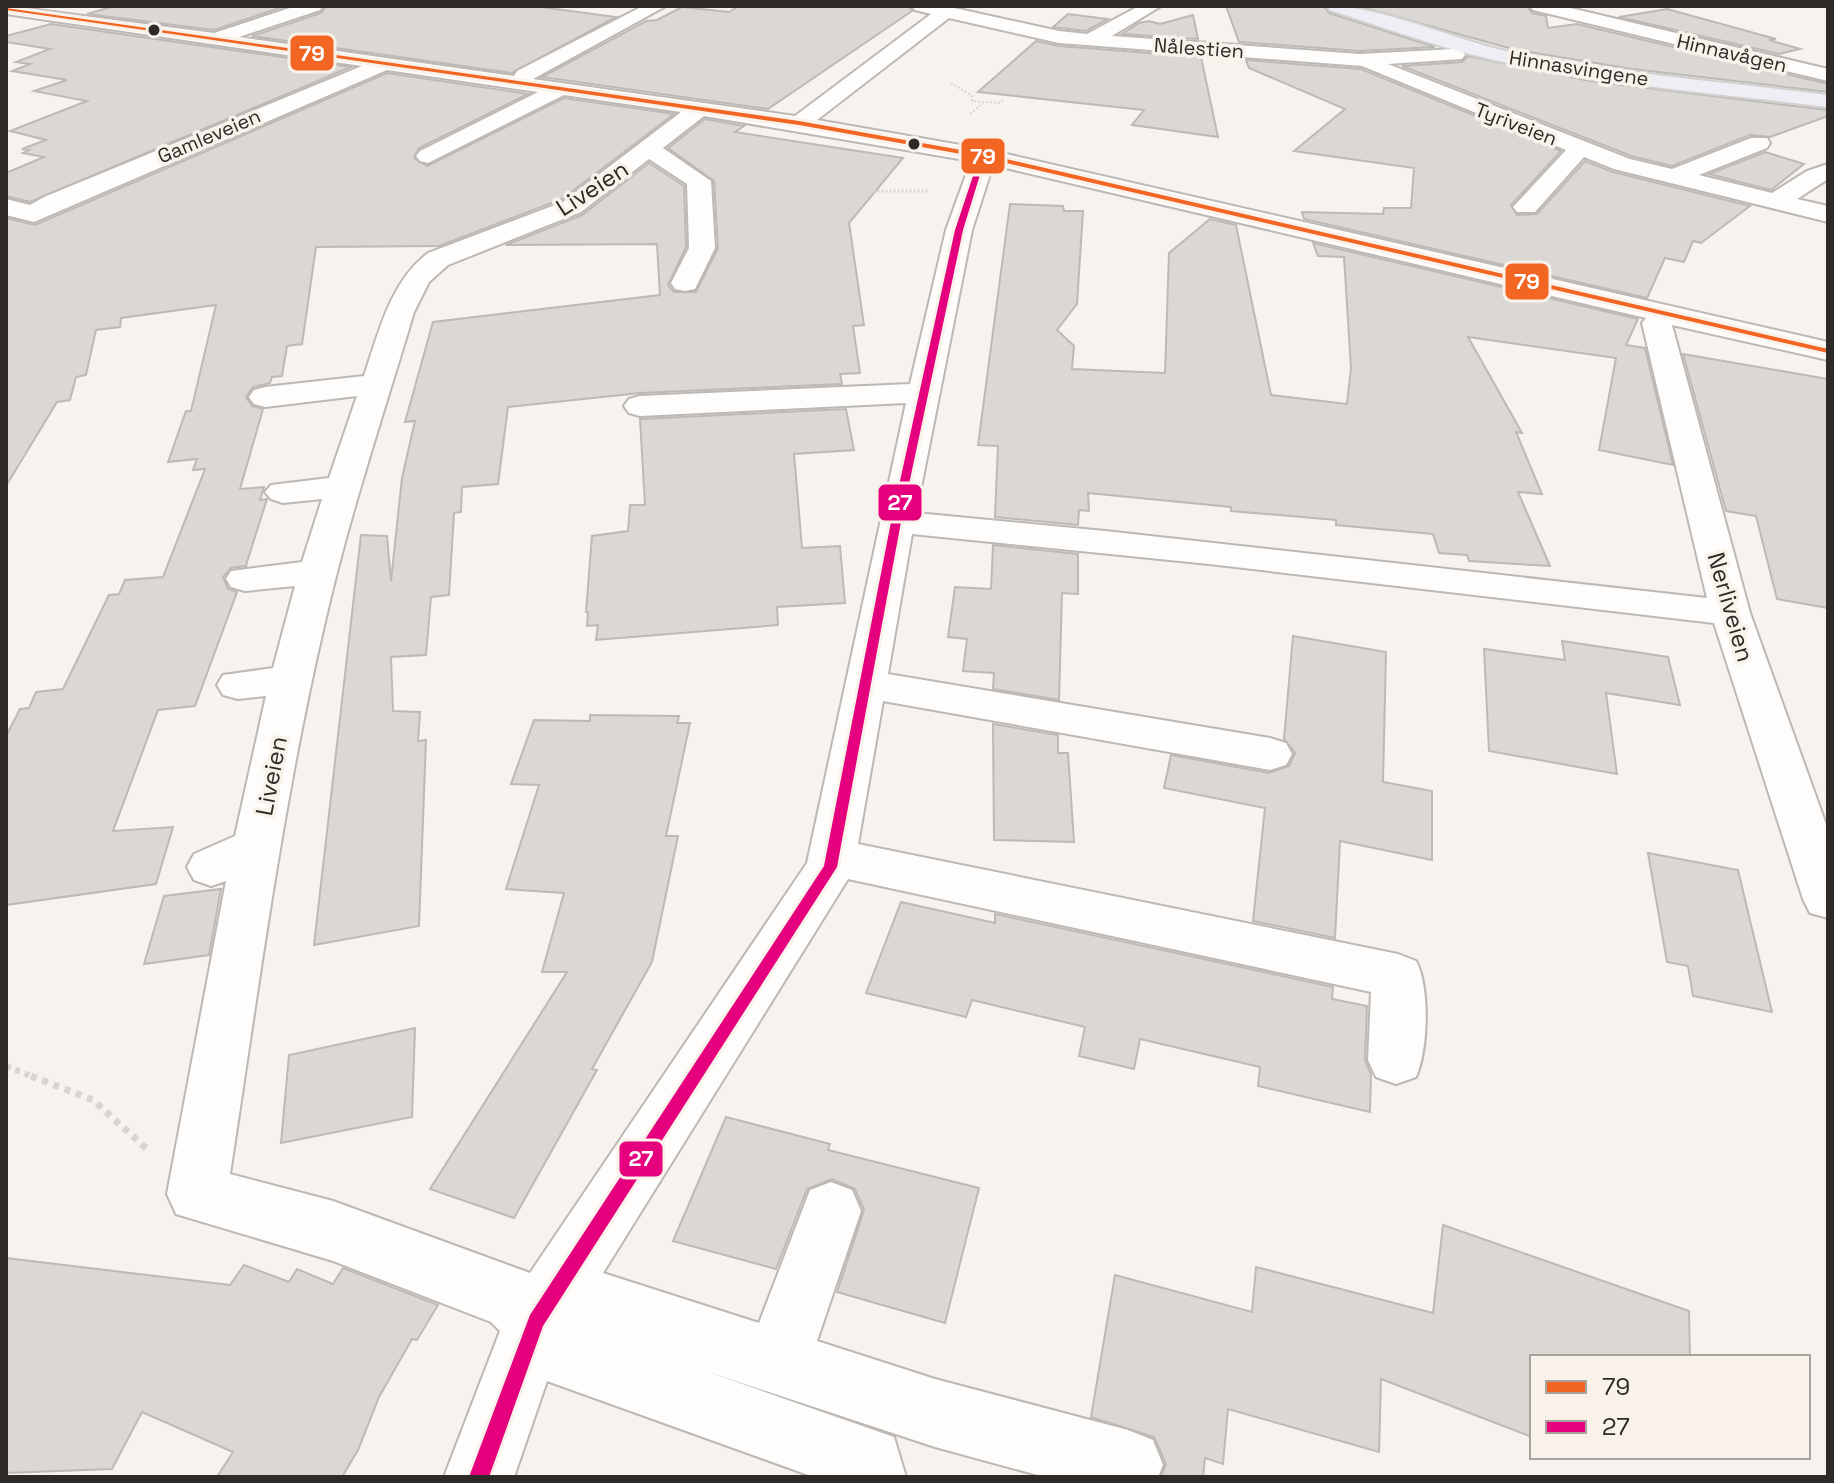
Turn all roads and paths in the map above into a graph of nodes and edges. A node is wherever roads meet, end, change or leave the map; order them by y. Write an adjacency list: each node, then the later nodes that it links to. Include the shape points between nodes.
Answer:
1 (314, 6): 8 (street)
2 (657, 6): 16 (street)
3 (1152, 6): 9 (street)
4 (1336, 6): 18 (main road, Hinnasvingene, via 1512,58)
5 (1539, 6): 14 (street, Hinnavågen, via 1642,23)
6 (939, 8): 9 (street, Nålestien); 20 (street, Nålestien)
7 (6, 9): 8 (street)
8 (216, 38): 13 (street)
9 (1090, 40): 12 (street, Nålestien)
10 (1390, 48): 12 (street)
11 (1455, 55): 12 (street, Nålestien)
12 (1365, 60): 24 (street, Tyriveien)
13 (386, 63): 16 (street); 23 (street, Gamleveien)
14 (1828, 75)
15 (951, 83): 17 (path, via 972,101)
16 (536, 85): 19 (street); 26 (street)
17 (1003, 100)
18 (1828, 101)
19 (699, 109): 20 (street); 25 (street, Liveien)
20 (799, 123): 27 (street)
21 (146, 138): 23 (street)
22 (1759, 143): 29 (street)
23 (182, 148): 33 (street, Gamleveien, via 112,172 34,214)
24 (1580, 148): 29 (street, Tyriveien); 34 (street)
25 (650, 149): 36 (street, Liveien, via 699,181 702,248); 39 (street, Liveien, via 572,207 438,259 419,272)
26 (428, 156)
27 (989, 157): 37 (street); 40 (street, via 980,164 959,230)
28 (1828, 171): 32 (street)
29 (1676, 176): 32 (street, Tyriveien)
30 (939, 190): 31 (path)
31 (782, 200)
32 (1777, 201): 35 (street, Tyriveien)
33 (6, 207)
34 (1526, 207)
35 (1828, 214)
36 (685, 283)
37 (1667, 315): 38 (street); 48 (street, Nerliveien, via 1657,323)
38 (1828, 351)
39 (377, 384): 41 (street); 43 (street, Liveien)
40 (925, 393): 42 (street); 45 (street)
41 (265, 397)
42 (640, 406)
43 (343, 487): 44 (street); 46 (street, Liveien)
44 (283, 492)
45 (896, 522): 48 (street, via 1082,538); 50 (street)
46 (318, 572): 47 (street); 49 (street, Liveien)
47 (245, 579)
48 (1730, 613): 56 (street, Nerliveien)
49 (291, 680): 51 (street); 53 (street, Liveien)
50 (865, 684): 52 (street); 54 (street)
51 (238, 685)
52 (1270, 754)
53 (257, 847): 55 (street); 59 (street, Liveien)
54 (832, 857): 57 (street, via 1398,976); 61 (street)
55 (211, 867)
56 (1828, 899)
57 (1396, 1060)
58 (6, 1066): 59 (path, via 93,1100)
59 (197, 1194): 61 (street, via 333,1231)
60 (831, 1211): 62 (street)
61 (547, 1306): 62 (street); 64 (street); 65 (street, via 567,1356 869,1462)
62 (777, 1361): 63 (street, via 935,1413)
63 (1128, 1465)
64 (479, 1477)
65 (871, 1477)

